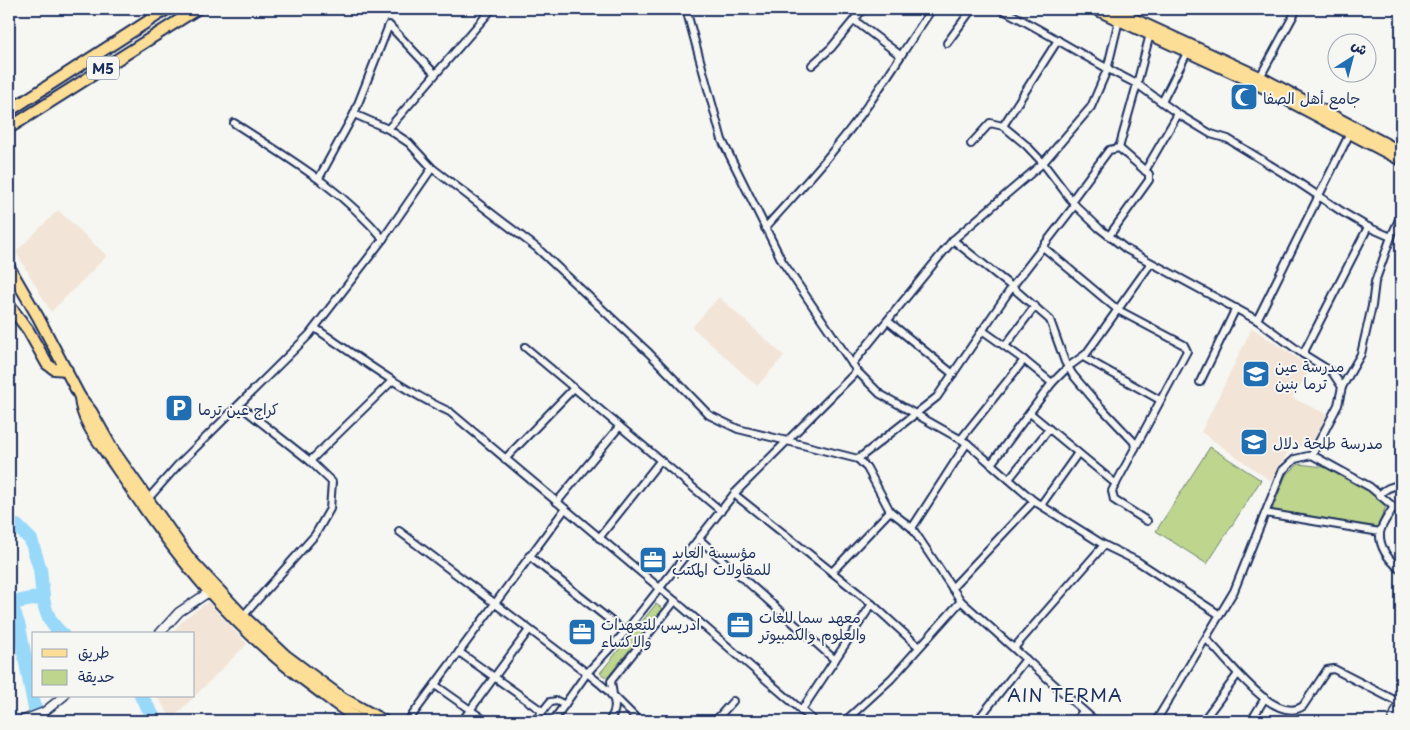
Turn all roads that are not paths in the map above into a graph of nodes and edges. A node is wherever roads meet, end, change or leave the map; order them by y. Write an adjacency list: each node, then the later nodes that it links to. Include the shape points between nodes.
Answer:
1 (168, 9): 24 (main road, M5)
2 (197, 9): 32 (main road, M5)
3 (492, 9): 21 (street)
4 (686, 9): 47 (street, via 722,140)
5 (864, 9): 12 (street)
6 (932, 9): 18 (street)
7 (972, 9): 16 (street)
8 (1001, 9): 15 (street)
9 (1095, 9): 13 (main road)
10 (1112, 9): 22 (main road)
11 (1297, 9): 22 (street)
12 (854, 20): 18 (street); 19 (street)
13 (1119, 20): 14 (main road); 20 (street)
14 (1150, 34): 17 (main road); 23 (street)
15 (1058, 40): 20 (street); 31 (street)
16 (947, 43)
17 (1188, 51): 25 (street); 34 (main road)
18 (900, 56): 47 (street, via 836,147)
19 (812, 65)
20 (1108, 70): 23 (street); 39 (street, via 1091,107)
21 (434, 74): 28 (street, via 389,26); 33 (street)
22 (1260, 77): 34 (main road)
23 (1137, 84): 25 (street); 36 (street)
24 (29, 98): 26 (main road); 27 (main road, M5)
25 (1162, 102): 29 (street)
26 (9, 104)
27 (9, 111)
28 (354, 114): 33 (street); 42 (street)
29 (1178, 114): 41 (street); 43 (street, via 1211,134 1228,140)
30 (234, 123): 42 (street)
31 (1003, 126): 35 (street, via 990,123); 39 (street)
32 (9, 128)
33 (388, 129): 40 (street, via 409,143)
34 (1351, 129): 37 (main road); 38 (main road); 43 (street)
35 (971, 144)
36 (1119, 148): 41 (street); 44 (street, via 1109,150)
37 (1401, 152)
38 (1401, 160)
39 (1043, 163): 44 (street); 51 (street)
40 (432, 168): 50 (street); 85 (street, via 537,248 649,353 709,415 738,429)
41 (1145, 171): 48 (street, via 1149,180)
42 (319, 178): 50 (street)
43 (1318, 196): 46 (street); 60 (street)
44 (1073, 203): 48 (street); 52 (street)
45 (1401, 215): 49 (street)
46 (1368, 227): 49 (street); 66 (street)
47 (766, 228): 69 (street, via 782,261)
48 (1109, 236): 53 (street)
49 (1391, 237): 77 (street, via 1375,282 1361,354)
50 (383, 238): 62 (street)
51 (953, 240): 55 (street); 61 (street)
52 (1043, 247): 55 (street); 59 (street)
53 (1151, 263): 58 (street); 59 (street)
54 (9, 267): 71 (main road)
55 (1012, 286): 57 (street); 63 (street)
56 (9, 305): 71 (main road, via 47,364 54,369)
57 (1035, 306): 64 (street); 70 (street, via 1050,320)
58 (1236, 308): 60 (street); 75 (street)
59 (1118, 310): 67 (street); 79 (street, via 1184,345 1187,351)
60 (1257, 320): 66 (street)
61 (888, 321): 69 (street); 73 (street)
62 (315, 328): 74 (street); 80 (street)
63 (982, 330): 64 (street); 73 (street)
64 (1004, 346): 68 (street)
65 (525, 347): 78 (street)
66 (1303, 354): 77 (street, via 1332,372)
67 (1083, 357): 70 (street); 79 (street)
68 (1024, 360): 76 (street); 86 (street)
69 (852, 364): 72 (street)
70 (1068, 367): 76 (street); 87 (street, via 1134,442)
71 (67, 370): 101 (main road, via 80,397)
72 (857, 371): 82 (street, via 880,394); 85 (street)
73 (953, 374): 82 (street, via 937,397)
74 (392, 381): 90 (street, via 450,412); 93 (street)
75 (1200, 382)
76 (1052, 384): 81 (street)
77 (1342, 387): 89 (street, via 1338,406)
78 (574, 388): 83 (street); 90 (street)
79 (1160, 400): 87 (street)
80 (239, 405): 93 (street); 101 (street)
81 (1030, 413): 84 (street); 94 (street)
82 (916, 414): 86 (street); 91 (street)
83 (619, 427): 92 (street); 102 (street)
84 (1049, 428): 88 (street); 95 (street)
85 (787, 441): 91 (street); 98 (street)
86 (964, 441): 94 (street); 111 (street)
87 (1135, 448): 96 (street)
88 (1078, 453): 96 (street); 103 (street)
89 (1312, 455): 99 (street); 108 (street, via 1295,459 1282,471)
90 (505, 459): 102 (street)
91 (858, 459): 107 (street, via 867,468)
92 (660, 460): 106 (street); 114 (street)
93 (310, 461): 128 (street, via 332,482 330,510 315,535)
94 (991, 464): 95 (street)
95 (1009, 479): 100 (street)
96 (1116, 484): 110 (street, via 1112,492 1114,500)
97 (1401, 486): 99 (street, via 1396,485)
98 (734, 494): 106 (street); 119 (street)
99 (1379, 495): 104 (street)
100 (1034, 501): 103 (street); 120 (street)
101 (145, 502): 122 (main road)
102 (557, 502): 105 (street)
103 (1041, 505): 116 (street)
104 (1393, 508): 109 (street); 113 (street)
105 (565, 509): 114 (street); 117 (street)
106 (720, 511): 115 (street)
107 (890, 511): 111 (street); 119 (street)
108 (1265, 513): 113 (street); 127 (street, via 1234,591)
109 (1401, 513)
110 (1147, 521)
111 (912, 528): 120 (street)
112 (399, 530): 125 (street)
113 (1380, 532): 118 (street, via 1385,553)
114 (599, 538): 121 (street)
115 (699, 539): 121 (street); 137 (street)
116 (1104, 545): 127 (street, via 1137,561); 134 (street)
117 (529, 556): 125 (street); 131 (street)
118 (1401, 570)
119 (832, 572): 126 (street)
120 (952, 588): 124 (street)
121 (660, 589): 123 (street); 131 (street)
122 (212, 590): 128 (main road); 130 (street, via 179,612); 153 (main road, via 254,640)
123 (675, 601): 142 (street, via 611,681); 149 (street)
124 (961, 601): 133 (street); 134 (street)
125 (494, 603): 129 (street); 135 (street)
126 (872, 604): 133 (street); 137 (street)
127 (1220, 615): 132 (street)
128 (243, 616): 154 (main road, via 285,655 337,694)
129 (528, 630): 138 (street); 140 (street)
130 (161, 632)
131 (625, 632): 138 (street)
132 (1206, 639): 139 (street); 168 (street)
133 (919, 647): 164 (street, via 891,679)
134 (1014, 648): 136 (street)
135 (459, 652): 140 (street); 141 (street)
136 (1026, 659): 151 (street); 165 (street)
137 (835, 660): 149 (street)
138 (587, 674): 142 (street); 147 (street)
139 (1238, 674): 144 (street); 169 (street)
140 (494, 677): 148 (street); 150 (street)
141 (435, 685): 148 (street); 155 (street)
142 (613, 695): 160 (street, via 614,715); 161 (street)
143 (62, 698): 152 (street, via 44,712)
144 (1265, 698): 146 (street, via 1291,711 1298,710 1304,706 1327,670 1334,669); 170 (street)
145 (734, 701): 162 (street)
146 (1401, 702): 171 (street)
147 (565, 705): 150 (street, via 554,701); 159 (street)
148 (470, 710): 156 (street); 157 (street)
149 (801, 710): 163 (street)
150 (542, 711): 158 (street)
151 (1083, 711): 166 (street); 167 (street)
152 (21, 721)
153 (363, 721)
154 (384, 721)
155 (408, 721)
156 (462, 721)
157 (486, 721)
158 (535, 721)
159 (553, 721)
160 (609, 721)
161 (639, 721)
162 (715, 721)
163 (814, 721)
164 (845, 721)
165 (977, 721)
166 (1076, 721)
167 (1095, 721)
168 (1156, 721)
169 (1203, 721)
170 (1251, 721)
171 (1392, 721)

